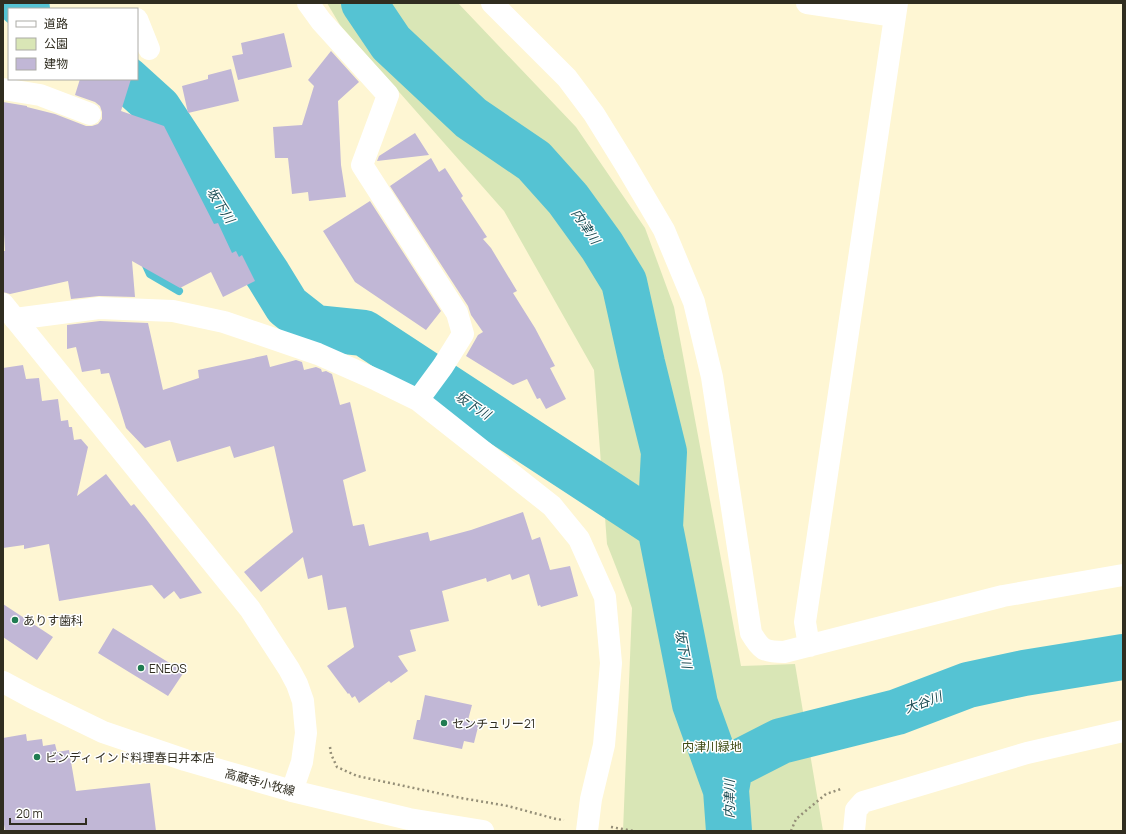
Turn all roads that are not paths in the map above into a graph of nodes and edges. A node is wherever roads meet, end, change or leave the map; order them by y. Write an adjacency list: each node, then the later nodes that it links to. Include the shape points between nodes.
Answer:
1 (308, 3): 10 (street, via 321,21 388,95 362,165 457,312 463,334)
2 (492, 3): 12 (street, via 571,84 594,114 664,230 694,302 712,378 751,633 759,646 770,652 784,652)
3 (807, 3): 4 (street)
4 (896, 10): 12 (street, via 805,622)
5 (138, 22): 6 (street)
6 (149, 49)
7 (3, 89): 8 (street, via 40,95)
8 (90, 114)
9 (9, 312): 10 (street, via 99,308 174,311 224,322 318,354); 15 (street, via 250,609 289,669 303,701 306,733 302,762)
10 (420, 396): 17 (street, via 552,506 579,539 605,597 611,663 604,745 591,799)
11 (1123, 575): 12 (street, via 1002,596)
12 (809, 646)
13 (3, 682): 15 (street, 高蔵寺小牧線, via 103,732 185,760)
14 (1123, 730): 19 (street, via 1027,753 863,802 856,810)
15 (292, 791): 16 (street, 高蔵寺小牧線)
16 (408, 825): 18 (street, 高蔵寺小牧線)
17 (588, 827)
18 (483, 831)
19 (854, 831)

